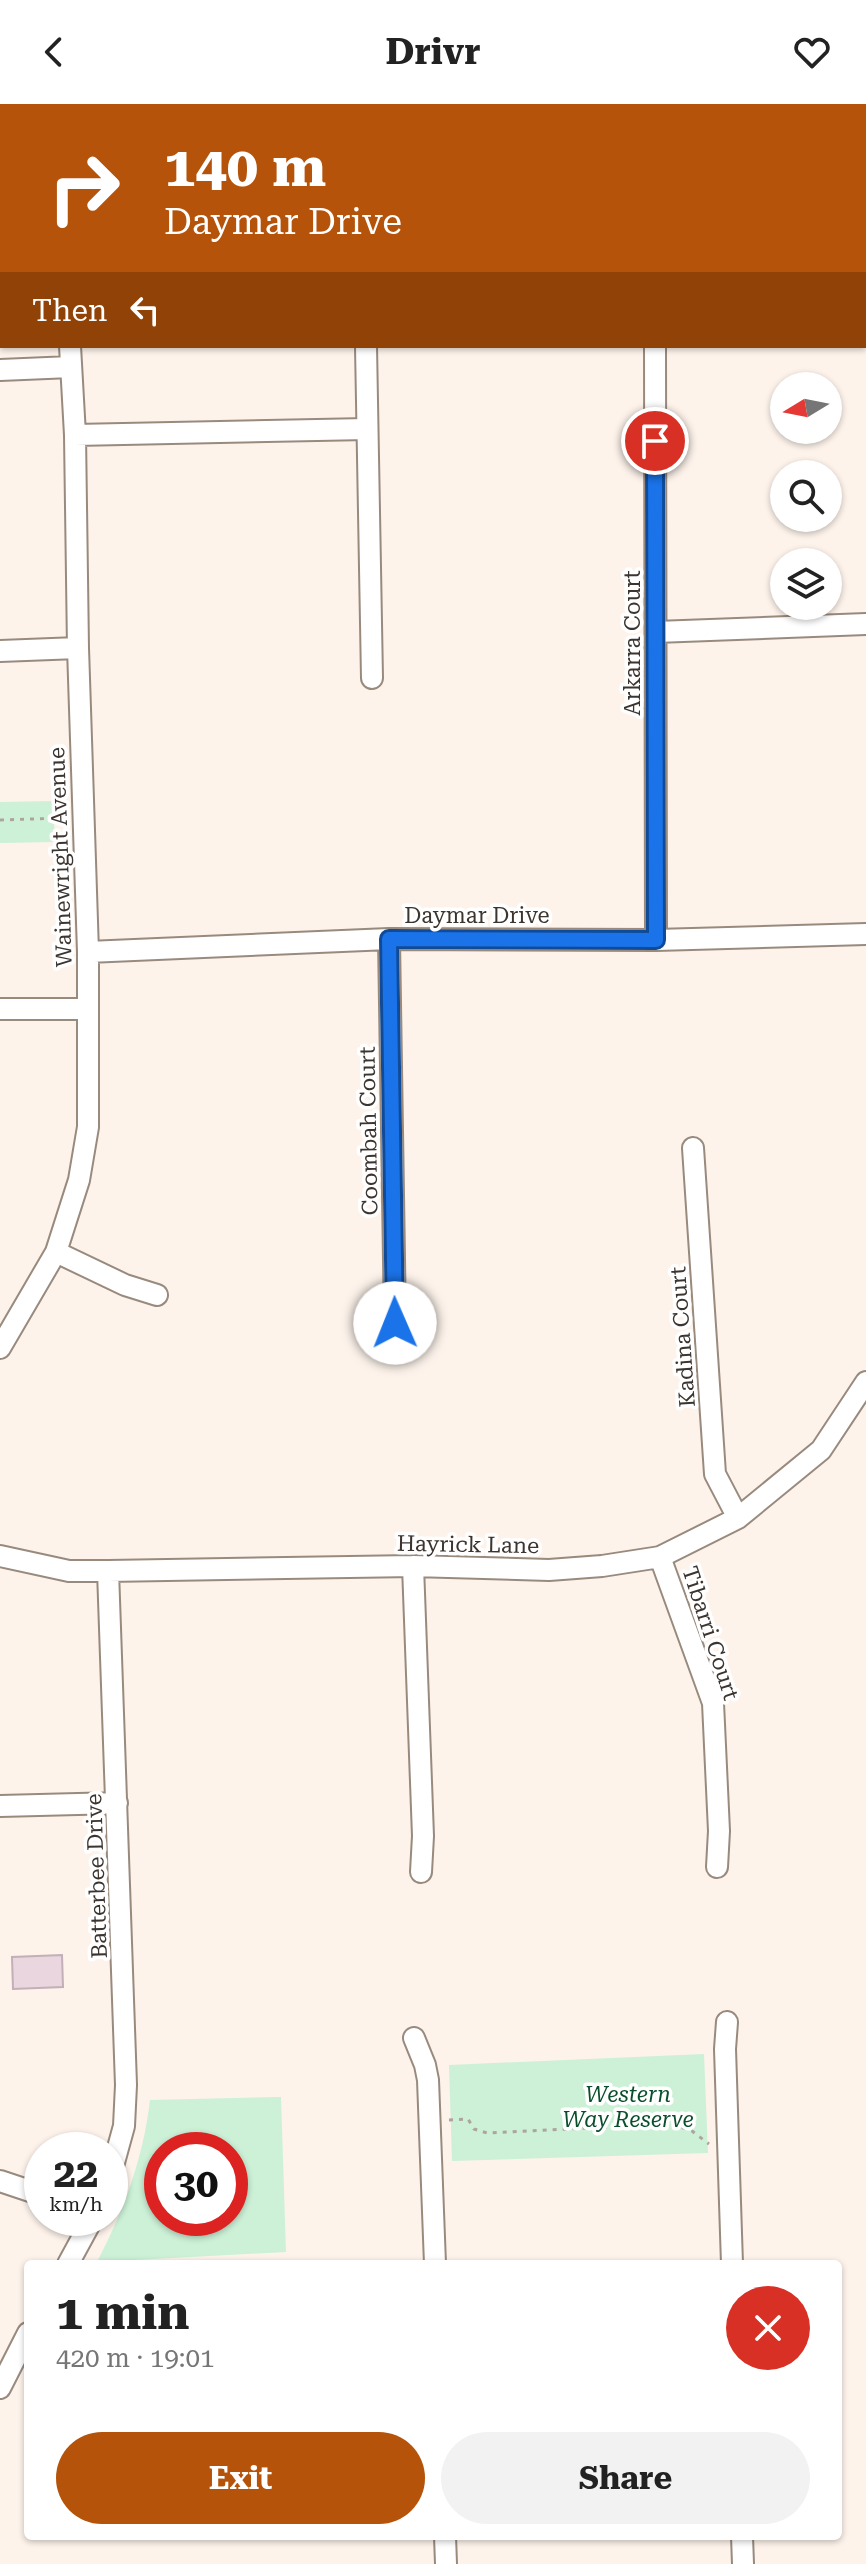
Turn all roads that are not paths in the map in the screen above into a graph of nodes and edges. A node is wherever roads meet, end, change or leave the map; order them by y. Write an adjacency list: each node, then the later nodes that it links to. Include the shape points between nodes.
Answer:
1 (366, 348): 5 (street)
2 (655, 348): 8 (street, Arkarra Court)
3 (71, 356): 4 (street); 6 (street, Wainewright Avenue)
4 (0, 370)
5 (367, 429): 6 (street); 11 (street)
6 (75, 435): 9 (street, Wainewright Avenue)
7 (866, 624): 8 (street)
8 (656, 632): 14 (street, Arkarra Court)
9 (78, 648): 10 (street); 15 (street, Wainewright Avenue)
10 (0, 651)
11 (372, 678)
12 (866, 934): 14 (street, Daymar Drive)
13 (389, 939): 14 (street, Daymar Drive); 15 (street, Daymar Drive); 21 (street, Coombah Court)
14 (656, 940)
15 (88, 952): 17 (street, Wainewright Avenue)
16 (0, 1009): 17 (street)
17 (87, 1009): 19 (street, Wainewright Avenue, via 88,1127 79,1180)
18 (693, 1148): 24 (street, Kadina Court, via 715,1474)
19 (56, 1252): 20 (street); 22 (street, Wainewright Avenue)
20 (157, 1295)
21 (395, 1323)
22 (0, 1348)
23 (866, 1382): 24 (street, Hayrick Lane, via 821,1450)
24 (738, 1518): 26 (street, Hayrick Lane)
25 (0, 1556): 28 (street, Hayrick Lane, via 69,1571)
26 (660, 1557): 27 (street, Hayrick Lane, via 549,1570); 31 (street, Tibarri Court, via 713,1703)
27 (413, 1566): 28 (street, Hayrick Lane); 32 (street)
28 (108, 1571): 29 (street, Batterbee Drive)
29 (117, 1803): 30 (street); 35 (street, Batterbee Drive, via 126,2085)
30 (0, 1806)
31 (717, 1867)
32 (421, 1872)
33 (727, 2022): 41 (street)
34 (414, 2038): 40 (street, via 425,2065)
35 (122, 2132)
36 (0, 2181): 37 (street)
37 (24, 2189)
38 (83, 2236): 39 (street)
39 (70, 2260)
40 (435, 2260)
41 (732, 2260)
42 (24, 2341): 43 (street)
43 (0, 2388)
44 (445, 2540): 46 (street)
45 (742, 2540): 47 (street)
46 (446, 2564)
47 (743, 2564)

